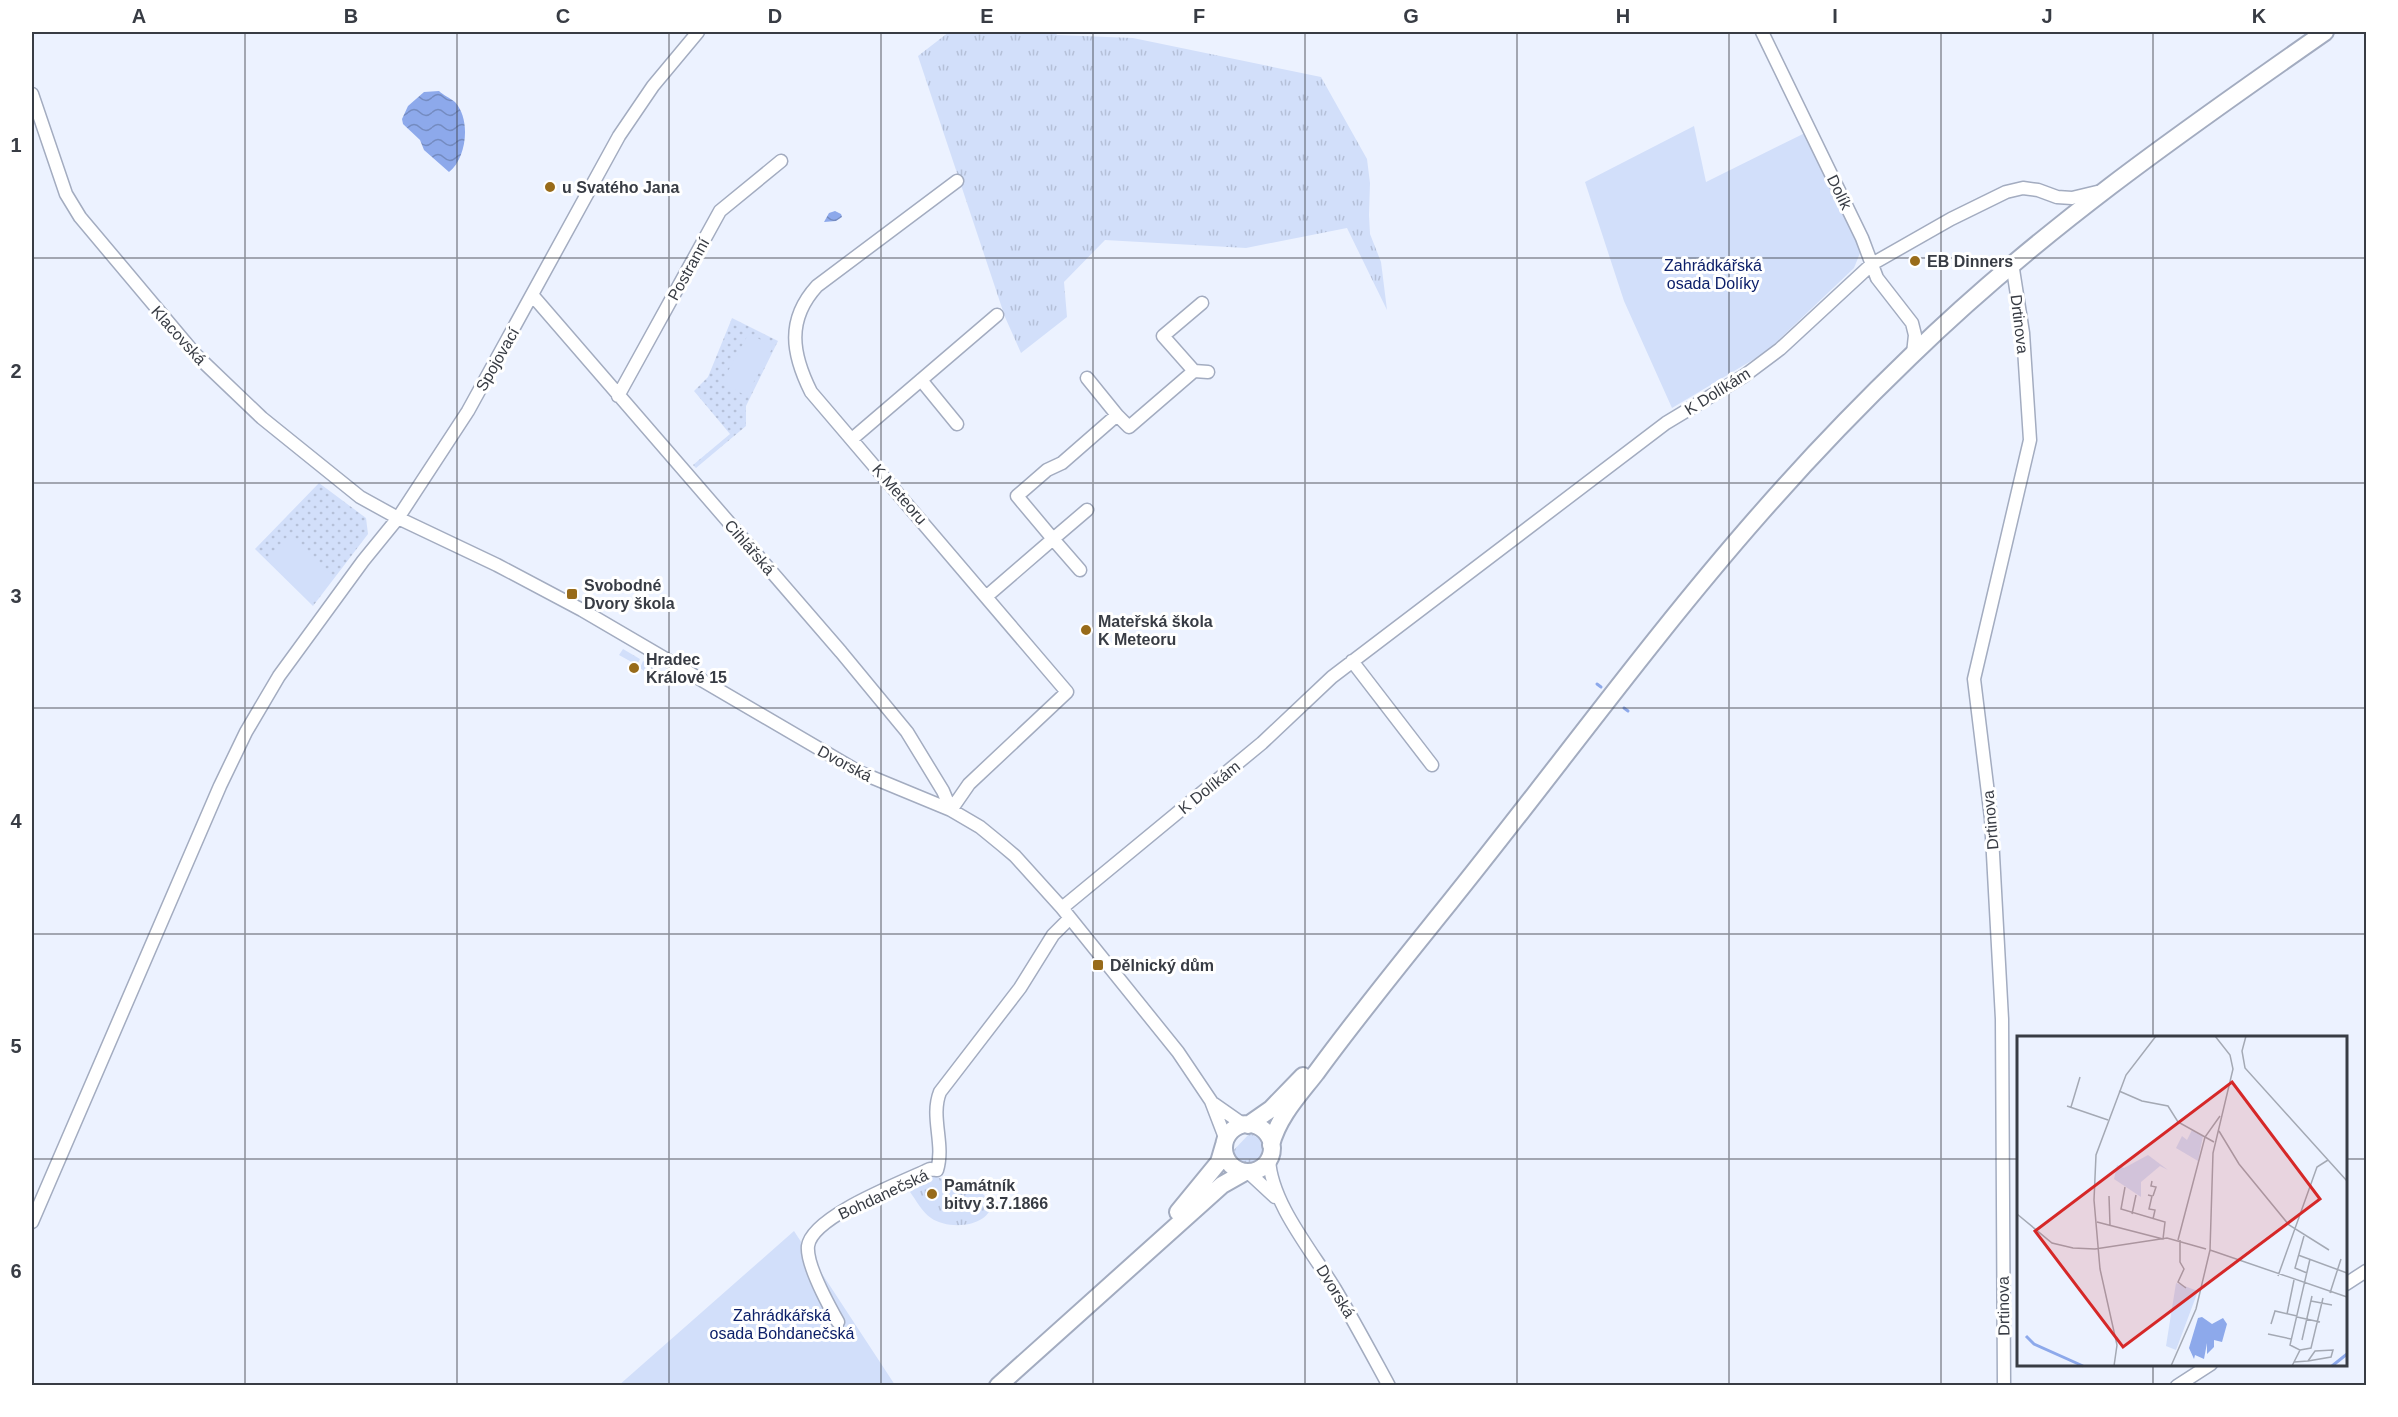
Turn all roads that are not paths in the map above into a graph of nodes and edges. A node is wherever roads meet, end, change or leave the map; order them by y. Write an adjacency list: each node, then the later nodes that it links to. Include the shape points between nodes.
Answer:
1 (698, 32): 10 (street, Spojovací, via 653,86 619,136)
2 (1762, 32): 9 (street, Dolík)
3 (2325, 32): 7 (main road)
4 (32, 94): 23 (street, Klacovská, via 66,194 98,241 148,301 196,355 262,418 360,497)
5 (781, 161): 18 (street, Postranní, via 720,211)
6 (957, 181): 21 (street, K Meteoru, via 817,286 800,315 794,333 800,369 812,392)
7 (2103, 189): 8 (main road); 9 (street, K Dolíkám, via 2072,198 2024,188 2006,192)
8 (2012, 263): 13 (main road); 46 (street, Drtinova, via 2023,333 2030,440 1974,679 1991,818 2002,1008)
9 (1872, 264): 13 (street, Dolík, via 1880,284 1912,323); 27 (street, K Dolíkám, via 1780,349 1744,376 1666,423)
10 (533, 296): 18 (street, Cihlářská); 23 (street, Spojovací, via 468,411)
11 (1202, 303): 14 (street, via 1163,336)
12 (997, 315): 17 (street)
13 (1913, 354): 31 (main road, via 1759,515)
14 (1194, 370): 15 (street); 19 (street, via 1129,427)
15 (1208, 372)
16 (1087, 378): 19 (street)
17 (921, 380): 20 (street); 21 (street)
18 (618, 396): 29 (street, Cihlářská, via 907,732)
19 (1117, 415): 24 (street, via 1017,496)
20 (957, 424)
21 (852, 439): 26 (street, K Meteoru)
22 (1087, 510): 24 (street)
23 (398, 518): 29 (street, Dvorská, via 582,610 859,772); 38 (street, Spojovací, via 279,676 246,732)
24 (1053, 539): 25 (street); 26 (street)
25 (1080, 570)
26 (987, 596): 29 (street, K Meteoru, via 1067,692 969,784)
27 (1352, 661): 28 (street); 30 (street, K Dolíkám)
28 (1432, 765)
29 (951, 810): 30 (street, Dvorská, via 980,827 1015,856)
30 (1066, 913): 32 (street, Dvorská, via 1178,1052); 42 (street, Bohdanečská, via 1020,988 940,1092 936,1113 940,1160 937,1170 930,1169 858,1202 824,1222 811,1237 811,1262 823,1296)
31 (1343, 1035): 33 (main road, via 1271,1109); 35 (main road, via 1279,1123)
32 (1211, 1101): 33 (street, Dvorská); 34 (street, Dvorská)
33 (1246, 1125): 34 (main road, via 1232,1131); 35 (main road, Dvorská, via 1266,1132)
34 (1225, 1143): 36 (main road, Dvorská, via 1232,1166); 39 (main road, via 1219,1162 1208,1177)
35 (1270, 1152): 36 (main road, via 1261,1168); 37 (street, Dvorská, via 1272,1185)
36 (1246, 1172): 37 (street, Dvorská); 39 (main road, via 1222,1185)
37 (1278, 1200): 45 (street, Dvorská, via 1336,1290)
38 (32, 1222)
39 (1141, 1257): 44 (main road)
40 (2367, 1271): 41 (street)
41 (2347, 1283)
42 (838, 1322)
43 (2209, 1366): 47 (street)
44 (998, 1386)
45 (1389, 1386)
46 (2004, 1386)
47 (2176, 1386)

